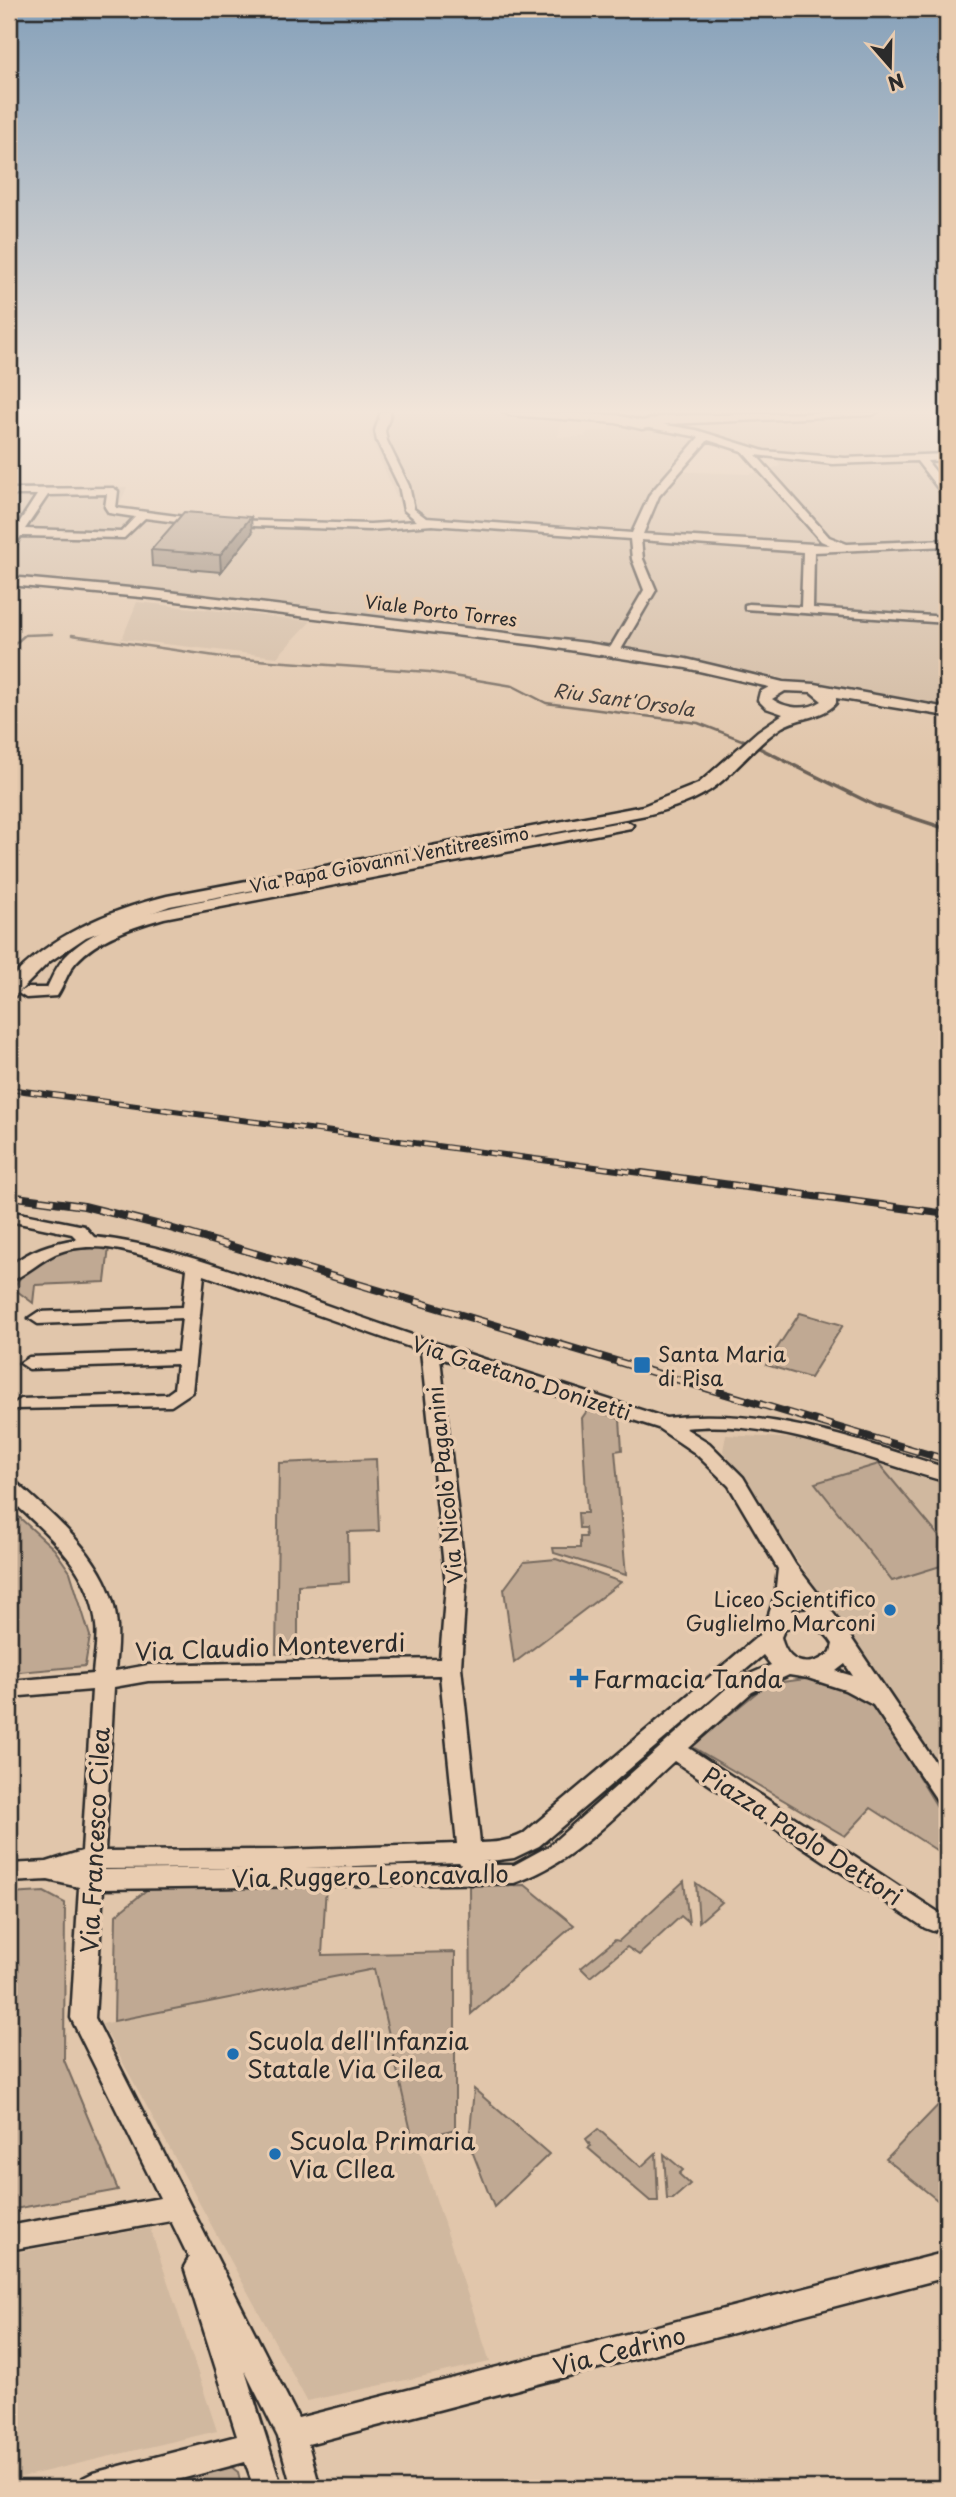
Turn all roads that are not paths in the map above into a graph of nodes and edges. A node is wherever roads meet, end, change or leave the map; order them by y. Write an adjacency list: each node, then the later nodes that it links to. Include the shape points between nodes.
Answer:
1 (130, 529): 5 (street, via 124,535)
2 (504, 529): 6 (street)
3 (641, 529): 6 (street)
4 (817, 529): 7 (street)
5 (13, 533): 9 (street)
6 (636, 539): 11 (street); 16 (street, via 638,565 650,590)
7 (825, 539): 10 (street); 11 (street)
8 (947, 543): 10 (street)
9 (9, 546)
10 (849, 548): 11 (street)
11 (809, 549): 14 (street)
12 (9, 583): 16 (main road, Viale Porto Torres, via 384,623); 19 (main road, Viale Porto Torres, via 551,649 729,681)
13 (749, 607): 14 (street)
14 (807, 612): 15 (street)
15 (947, 620)
16 (612, 653): 17 (main road, Viale Porto Torres)
17 (783, 686): 18 (main road, Viale Porto Torres); 19 (main road)
18 (823, 691): 20 (main road, via 829,702); 22 (main road)
19 (767, 700): 21 (main road, Viale Porto Torres); 24 (main road)
20 (823, 708): 21 (main road); 23 (main road, via 894,710)
21 (801, 712): 24 (main road, Via Papa Giovanni Ventitreesimo)
22 (947, 712)
23 (947, 719)
24 (769, 727): 26 (main road, Via Papa Giovanni Ventitreesimo, via 709,783 679,800)
25 (626, 825): 26 (street)
26 (460, 850): 27 (main road, Via Papa Giovanni Ventitreesimo, via 136,910 57,945 27,970); 27 (street, via 149,918 86,947 69,961 52,993)
27 (17, 993)
28 (9, 1216): 29 (street, via 78,1230)
29 (89, 1242): 30 (street, Via Gaetano Donizetti, via 128,1246); 31 (street, Via Gaetano Donizetti, via 41,1253)
30 (196, 1266): 32 (street); 34 (street, Via Gaetano Donizetti)
31 (9, 1276)
32 (191, 1312): 33 (street); 35 (street)
33 (38, 1318)
34 (430, 1348): 38 (street, Via Gaetano Donizetti); 47 (street, Via Nicolò Paganini, via 456,1585)
35 (186, 1358): 36 (street); 37 (street, via 183,1392 171,1400)
36 (29, 1363)
37 (22, 1405)
38 (665, 1424): 39 (street, via 723,1419); 40 (street, Via Gaetano Donizetti)
39 (772, 1425): 40 (street, via 714,1429); 41 (street)
40 (690, 1439): 43 (street, Via Gaetano Donizetti, via 736,1482)
41 (947, 1475)
42 (9, 1487): 49 (street, Via Francesco Cilea, via 71,1547 103,1597 107,1626)
43 (788, 1569): 44 (street, Via Gaetano Donizetti); 45 (street)
44 (828, 1623): 45 (street, via 795,1617); 46 (street, Via Gaetano Donizetti)
45 (773, 1631): 48 (street, via 773,1654); 54 (street, Via Ruggero Leoncavallo, via 531,1840)
46 (844, 1646): 48 (street, via 840,1659 828,1667); 51 (street, Via Gaetano Donizetti)
47 (450, 1667): 49 (street, Via Claudio Monteverdi, via 148,1674); 54 (street, Via Nicolò Paganini)
48 (800, 1669): 51 (street, Via Gaetano Donizetti, via 853,1684); 52 (street, Via Ruggero Leoncavallo, via 744,1686)
49 (104, 1681): 50 (street, Via Claudio Monteverdi); 55 (street, Via Francesco Cilea)
50 (9, 1689)
51 (883, 1702): 53 (street, Via Gaetano Donizetti)
52 (673, 1749): 54 (street, Via Ruggero Leoncavallo, via 557,1853 532,1868 514,1874); 57 (street, Piazza Paolo Dettori)
53 (947, 1797)
54 (471, 1864): 55 (street, Via Ruggero Leoncavallo); 55 (street, Via Ruggero Leoncavallo, via 284,1859)
55 (89, 1867): 56 (street, Via Ruggero Leoncavallo); 58 (street, Via Francesco Cilea, via 83,2018)
56 (9, 1873)
57 (933, 1921)
58 (178, 2207): 59 (street); 61 (street, Via Francesco Cilea); 62 (street, Via Francesco Cilea)
59 (9, 2238)
60 (947, 2265): 61 (street, Via Cedrino)
61 (291, 2434): 65 (street, Via Francesco Cilea)
62 (256, 2445): 63 (street); 64 (street, Via Francesco Cilea)
63 (93, 2488)
64 (268, 2488)
65 (306, 2488)

